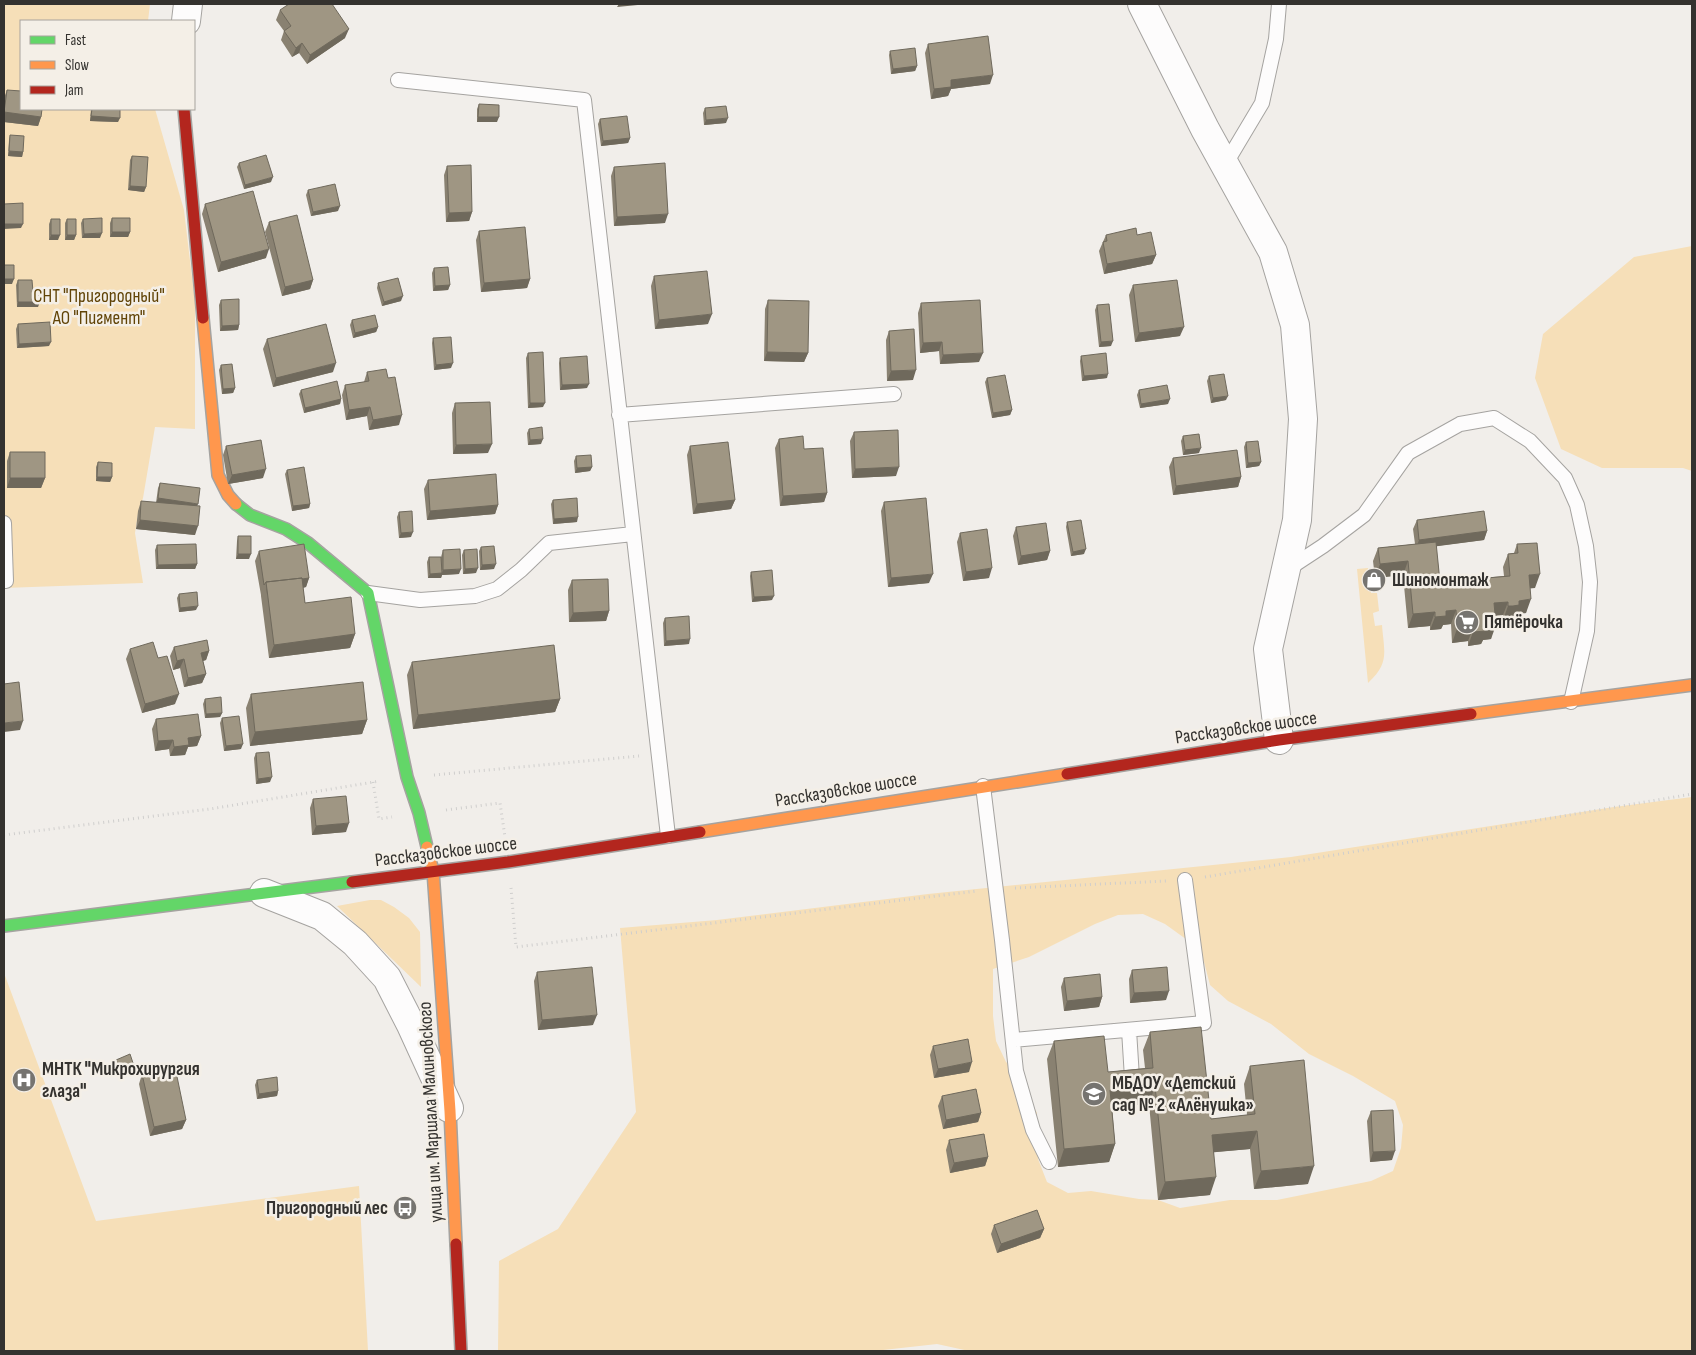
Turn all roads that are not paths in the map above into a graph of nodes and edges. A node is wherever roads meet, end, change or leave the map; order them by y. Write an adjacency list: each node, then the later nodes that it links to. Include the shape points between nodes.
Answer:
1 (188, 4): 4 (street)
2 (1142, 4): 7 (street)
3 (1279, 4): 7 (lane, via 1276,39 1262,103)
4 (186, 20)
5 (398, 80): 9 (lane, via 584,100)
6 (184, 110): 14 (main road, via 218,475 238,506 250,515 286,529 308,542)
7 (1225, 165): 12 (street, via 1273,252 1295,325 1303,420 1297,520)
8 (894, 394): 9 (lane)
9 (620, 415): 11 (lane)
10 (4, 523): 13 (lane)
11 (633, 534): 14 (lane, via 549,543 497,589 476,596 420,600); 19 (lane)
12 (1285, 571): 16 (lane, via 1364,515 1408,453 1460,424 1494,418 1530,441 1564,478 1577,506 1590,582 1587,631); 17 (street, via 1268,648)
13 (4, 581)
14 (368, 593): 20 (main road, улица им. Маршала Малиновского, via 407,777)
15 (1692, 685): 16 (main road, Рассказовское шоссе)
16 (1571, 702): 17 (main road, Рассказовское шоссе)
17 (1279, 740): 18 (main road, Рассказовское шоссе)
18 (982, 786): 19 (main road, Рассказовское шоссе); 25 (lane)
19 (668, 836): 20 (main road, Рассказовское шоссе)
20 (433, 871): 22 (main road, Рассказовское шоссе); 27 (main road, улица им. Маршала Малиновского)
21 (1185, 880): 24 (lane, via 1204,1023)
22 (264, 893): 23 (main road, Рассказовское шоссе); 27 (street, via 322,916 355,943 387,978)
23 (4, 926)
24 (1129, 1030): 25 (lane); 26 (lane)
25 (1013, 1040): 28 (lane, via 1016,1071 1033,1130)
26 (1132, 1078)
27 (450, 1111): 29 (main road, улица им. Маршала Малиновского)
28 (1049, 1162)
29 (462, 1351)

